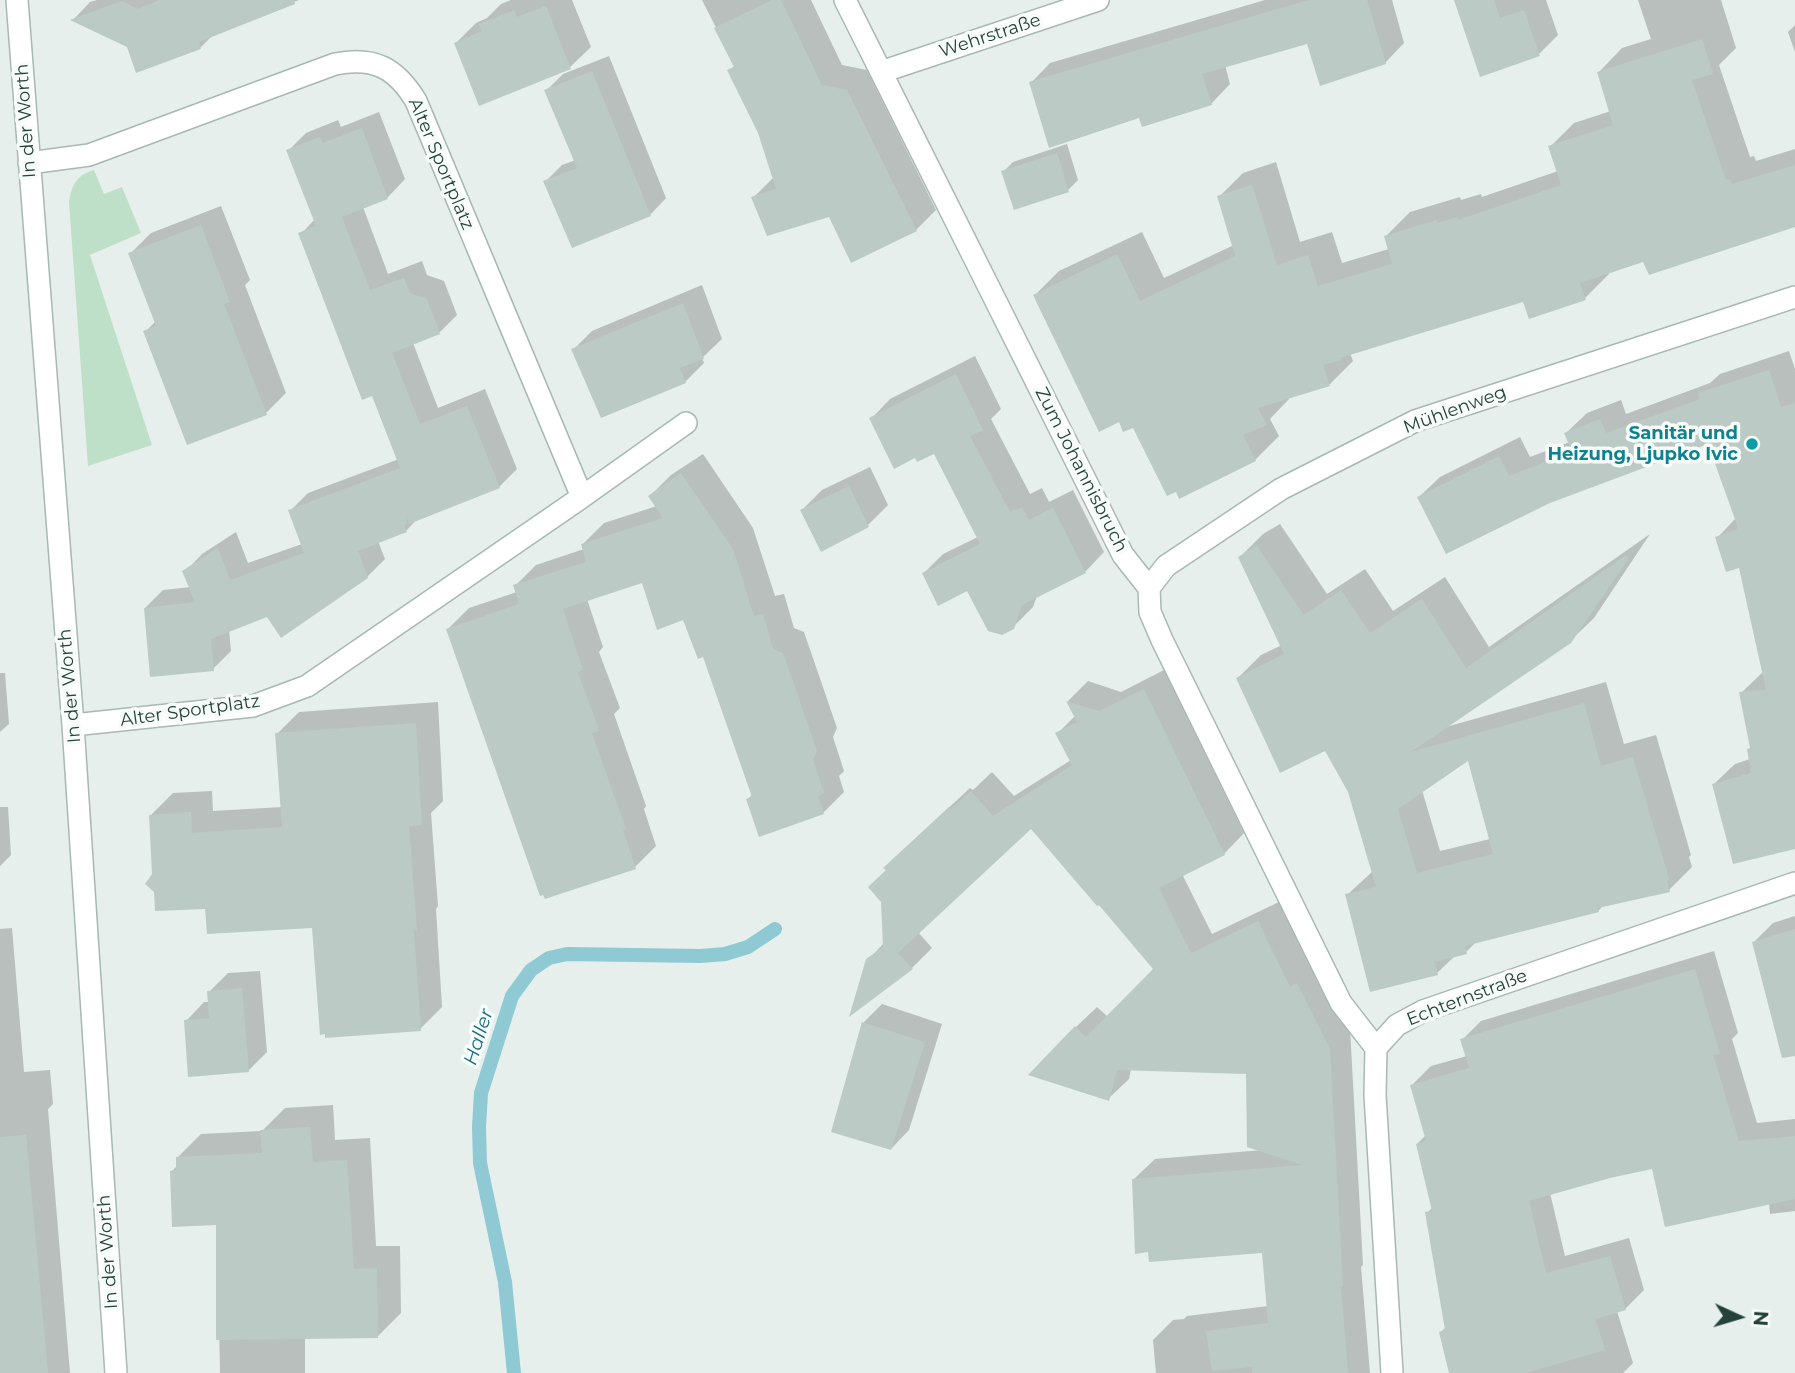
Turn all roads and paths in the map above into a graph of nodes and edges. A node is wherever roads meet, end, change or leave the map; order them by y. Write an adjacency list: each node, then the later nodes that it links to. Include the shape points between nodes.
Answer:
1 (17, 0): 5 (street, In der Worth)
2 (845, 0): 4 (street, Zum Johannisbruch)
3 (1098, 0): 4 (street, Wehrstraße)
4 (881, 72): 9 (street, Zum Johannisbruch, via 1123,555)
5 (29, 163): 8 (street, Alter Sportplatz, via 89,155 335,64 366,62 396,75 416,101); 10 (street, In der Worth)
6 (1795, 297): 9 (street, Mühlenweg, via 1415,421 1281,489 1166,566)
7 (686, 424): 8 (street, Alter Sportplatz)
8 (582, 497): 10 (street, Alter Sportplatz, via 307,686 253,706)
9 (1149, 588): 12 (street, Zum Johannisbruch, via 1150,612 1162,640 1341,1003)
10 (73, 725): 13 (street, In der Worth)
11 (1795, 883): 12 (street, Echternstraße, via 1423,1011 1397,1025)
12 (1376, 1048): 14 (street)
13 (116, 1373)
14 (1392, 1373)

